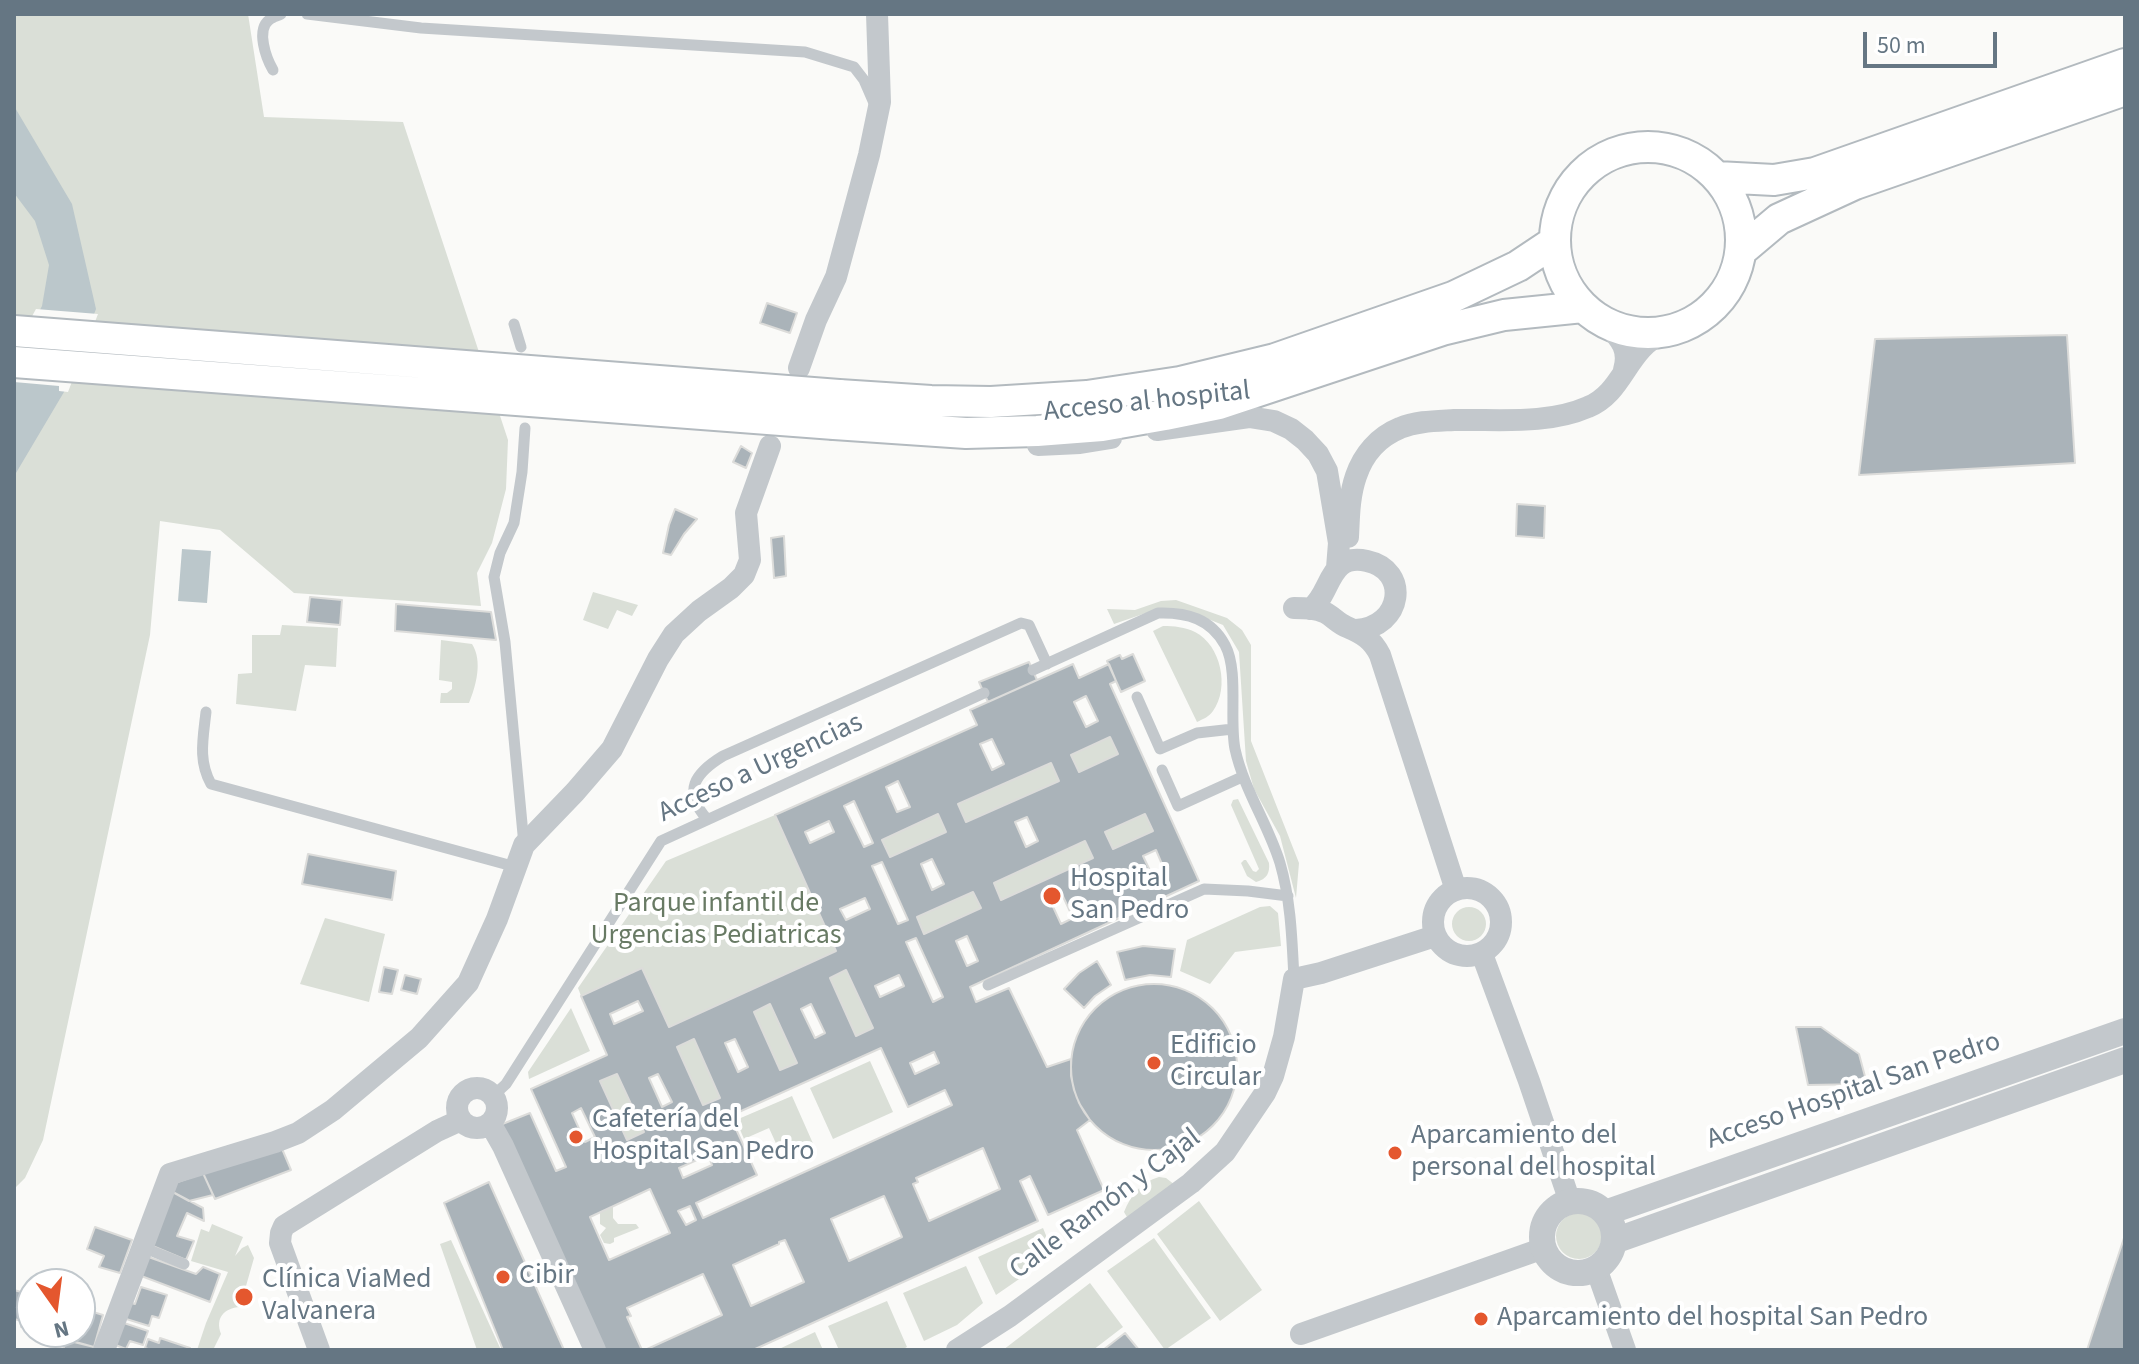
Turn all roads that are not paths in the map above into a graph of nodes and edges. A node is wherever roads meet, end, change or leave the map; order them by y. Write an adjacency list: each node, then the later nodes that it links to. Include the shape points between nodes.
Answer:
1 (281, 14): 5 (lane, via 263,27 264,51)
2 (307, 14): 7 (lane, via 437,29 805,52 854,67)
3 (877, 14): 7 (street)
4 (2125, 64): 8 (main road, via 1815,173 1774,180)
5 (273, 70)
6 (2125, 90): 10 (main road, via 1855,184 1779,219)
7 (878, 111): 18 (street, via 836,277)
8 (1717, 177): 9 (main road, via 1698,161 1650,147 1602,159 1566,194); 10 (main road, via 1737,211)
9 (1554, 242): 11 (main road, via 1557,267); 20 (main road, via 1453,297 1275,359 1180,382 1087,396)
10 (1741, 251): 15 (main road, via 1733,279 1717,304 1693,322)
11 (1583, 307): 13 (main road); 22 (main road, via 1504,315 1442,330 1219,404 1102,426)
12 (514, 324): 16 (lane)
13 (1608, 325): 15 (main road, via 1636,333); 19 (street, via 1626,349)
14 (14, 331): 20 (main road, bridge)
15 (1666, 332): 19 (street, via 1641,348)
16 (521, 347)
17 (14, 362): 20 (main road, bridge)
18 (799, 368)
19 (1620, 379): 24 (street, via 1604,398 1573,413 1412,424 1388,434 1371,448 1356,474)
20 (836, 410): 22 (main road)
21 (525, 428): 41 (lane, via 514,523 494,577)
22 (966, 433): 26 (street, Acceso al hospital, via 1034,445 1249,417 1274,421 1305,440 1327,471 1339,543)
23 (770, 449): 41 (street, via 746,513 750,560 744,575 674,634 612,749)
24 (1348, 537): 25 (street, via 1359,555); 26 (street)
25 (1370, 561): 26 (street); 29 (street, via 1389,574 1394,585 1393,608)
26 (1337, 568): 27 (street)
27 (1326, 588): 28 (street, via 1325,600); 28 (street, via 1319,603 1302,608)
28 (1336, 620): 30 (street)
29 (1383, 621): 30 (street); 31 (street)
30 (1356, 630): 31 (street)
31 (1380, 655): 43 (street)
32 (1047, 664): 33 (lane, Calle Ramón y Cajal); 37 (lane, Calle Ramón y Cajal, via 1158,613 1199,618 1227,648); 40 (lane, via 1029,625 1021,623 723,756 708,765 694,785 696,803)
33 (1033, 670)
34 (984, 693): 40 (lane, Acceso a Urgencias)
35 (1137, 697): 37 (lane, via 1160,749 1197,733)
36 (206, 712): 42 (lane, via 201,755 211,784)
37 (1233, 729): 39 (lane, Calle Ramón y Cajal)
38 (1162, 770): 39 (lane, via 1178,806)
39 (1242, 777): 44 (lane, Calle Ramón y Cajal, via 1280,861)
40 (707, 819): 51 (lane, Acceso a Urgencias, via 661,841 506,1084)
41 (524, 845): 42 (street)
42 (516, 867): 57 (street, via 468,983 419,1038 298,1133 170,1174)
43 (1456, 890): 45 (street, via 1436,909); 46 (street, via 1487,894 1500,911 1500,933)
44 (1288, 896): 47 (lane, Calle Ramón y Cajal); 48 (lane, via 1204,889)
45 (1435, 936): 46 (street, via 1460,956); 47 (street)
46 (1482, 954): 54 (street)
47 (1294, 979): 65 (street, Calle Ramón y Cajal, via 1273,1076 1225,1152 1191,1183)
48 (988, 985)
49 (2125, 1031): 55 (street, Acceso Hospital San Pedro)
50 (2125, 1060): 56 (street)
51 (493, 1096): 52 (street, via 476,1088 465,1092 457,1102); 53 (street, via 497,1107)
52 (461, 1120): 53 (street, via 478,1128); 63 (street, via 284,1226 280,1243)
53 (490, 1123): 64 (street)
54 (1570, 1202): 55 (street, via 1583,1201); 58 (street, via 1547,1219)
55 (1605, 1213): 56 (street)
56 (1614, 1241): 60 (street)
57 (142, 1247): 59 (lane); 62 (street)
58 (1544, 1248): 60 (street, via 1559,1268); 61 (street)
59 (184, 1264)
60 (1596, 1268): 66 (street)
61 (1301, 1334)
62 (104, 1350)
63 (319, 1350)
64 (595, 1350)
65 (957, 1350)
66 (1625, 1350)

